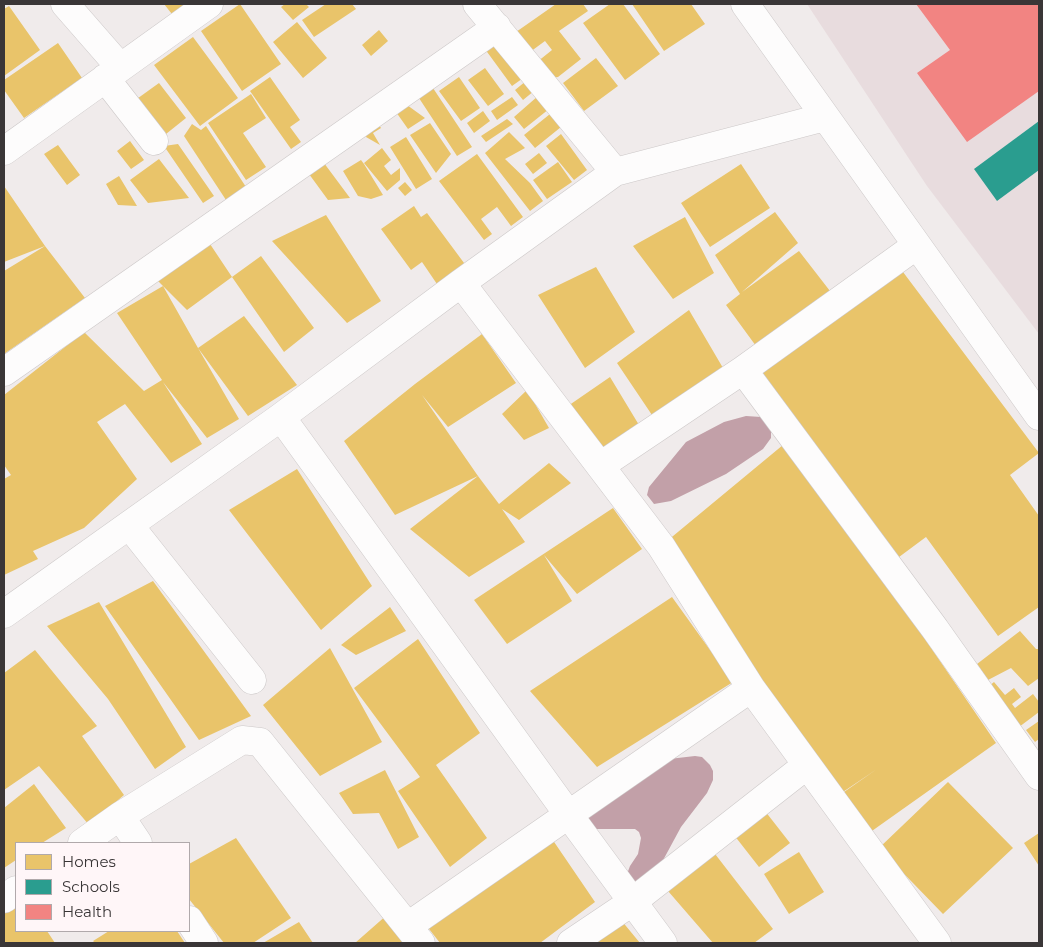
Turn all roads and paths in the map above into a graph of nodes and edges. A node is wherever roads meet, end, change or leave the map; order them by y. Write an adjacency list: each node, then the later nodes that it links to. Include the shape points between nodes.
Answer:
1 (65, 4): 6 (street)
2 (209, 4): 6 (street)
3 (477, 4): 5 (street)
4 (745, 4): 7 (street)
5 (497, 27): 10 (street); 14 (street)
6 (112, 72): 8 (street); 9 (street)
7 (825, 117): 10 (street); 11 (street)
8 (154, 141)
9 (4, 151)
10 (615, 172): 12 (street)
11 (917, 245): 13 (street); 15 (street)
12 (461, 283): 16 (street); 17 (street)
13 (743, 370): 17 (street); 23 (street, via 936,629)
14 (4, 372)
15 (1039, 416)
16 (281, 417): 18 (street); 24 (street)
17 (600, 466): 21 (street, via 661,546)
18 (129, 525): 19 (street); 20 (street)
19 (4, 614)
20 (252, 680)
21 (752, 688): 22 (street); 24 (street)
22 (807, 766): 30 (street); 36 (street)
23 (1039, 776)
24 (568, 814): 30 (street); 32 (street)
25 (120, 816): 26 (street); 27 (street); 32 (street, via 242,740 260,742)
26 (83, 842)
27 (137, 842)
28 (15, 891): 29 (street)
29 (4, 899)
30 (632, 902): 34 (street); 35 (street)
31 (190, 922): 33 (street)
32 (414, 934)
33 (204, 943)
34 (571, 943)
35 (663, 943)
36 (937, 943)

